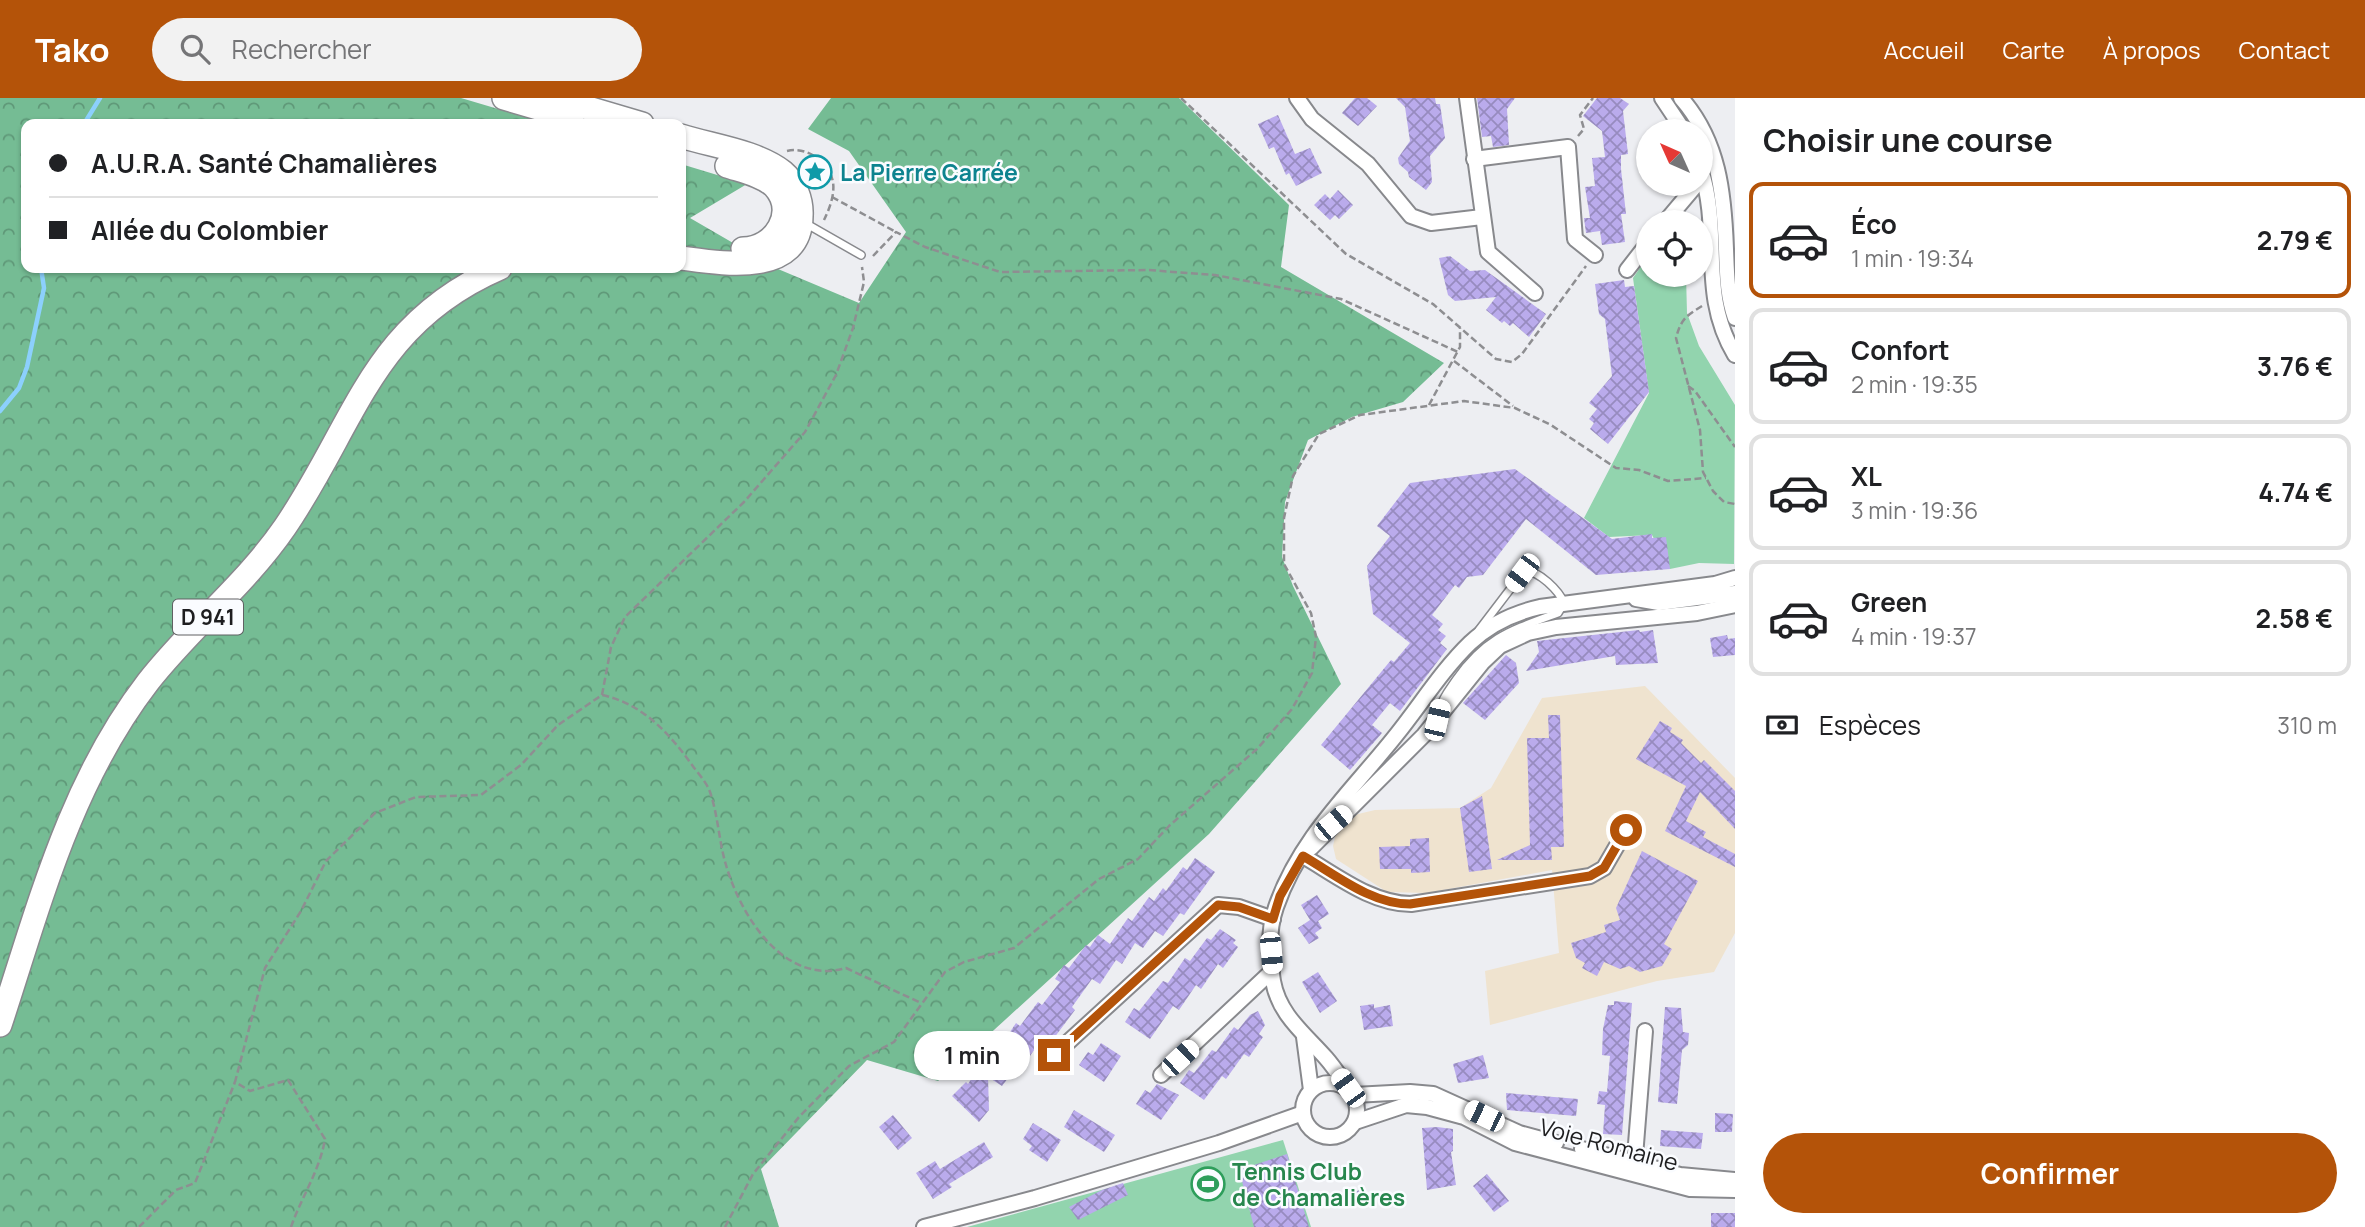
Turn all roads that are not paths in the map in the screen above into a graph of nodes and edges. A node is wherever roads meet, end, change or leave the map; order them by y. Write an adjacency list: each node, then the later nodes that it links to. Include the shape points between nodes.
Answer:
1 (554, 98): 9 (main road)
2 (1297, 98): 18 (street, via 1312,120 1368,164 1411,216 1431,223)
3 (1467, 98): 14 (street)
4 (1662, 98): 10 (street)
5 (1681, 98): 13 (street)
6 (1694, 98): 13 (street, via 1709,128)
7 (509, 99): 8 (main road)
8 (575, 119)
9 (625, 119)
10 (1676, 119)
11 (686, 138): 19 (main road, via 769,164 786,175 795,188)
12 (686, 154): 19 (main road, via 769,182)
13 (1715, 155): 29 (street, via 1724,209 1728,292)
14 (1475, 159): 18 (street); 22 (street, via 1569,147 1576,239)
15 (1685, 196): 17 (street)
16 (1707, 196): 30 (street, via 1713,298 1721,329)
17 (1674, 210)
18 (1482, 217): 28 (street, via 1489,255)
19 (801, 222): 20 (main road, via 758,247); 21 (lane); 24 (main road, via 788,246 763,261 740,264)
20 (686, 244)
21 (861, 255)
22 (1595, 255)
23 (1636, 258): 25 (street)
24 (686, 259)
25 (1627, 270)
26 (464, 273): 44 (main road, D 941, via 413,309 370,357 264,534 173,635 100,728 55,818)
27 (491, 273): 45 (main road, D 941, via 443,300 381,362 284,528 242,582 149,681 117,727 86,780 61,840)
28 (1535, 293)
29 (1735, 318)
30 (1735, 355)
31 (1735, 578): 33 (street)
32 (1735, 593): 33 (street, via 1659,603)
33 (1619, 597): 34 (street)
34 (1564, 603): 38 (street, via 1503,620); 38 (lane, via 1535,573 1524,570); 39 (lane, via 1558,613 1515,628 1485,646 1446,694)
35 (1735, 606): 37 (street)
36 (1735, 615): 37 (street, via 1692,622)
37 (1648, 617): 39 (street, via 1556,627 1519,637 1491,654)
38 (1461, 653): 41 (street, via 1316,828)
39 (1437, 720): 41 (street)
40 (1626, 830): 41 (street, via 1604,868 1590,876 1410,904 1371,897)
41 (1303, 856): 42 (street, via 1280,896)
42 (1273, 919): 43 (street); 48 (street, via 1218,905)
43 (1272, 971): 47 (street, via 1285,1012); 49 (street)
44 (0, 987)
45 (0, 1025)
46 (1645, 1031): 56 (street)
47 (1304, 1037): 50 (street); 51 (street)
48 (1054, 1055)
49 (1161, 1075)
50 (1311, 1090): 51 (street, via 1329,1082); 52 (street)
51 (1351, 1091): 53 (street, via 1358,1112); 56 (street, Voie Romaine, via 1433,1094 1519,1133)
52 (1303, 1113): 54 (street); 55 (street)
53 (1355, 1122): 54 (street, via 1338,1136 1326,1137); 56 (street, Voie Romaine, via 1406,1105 1427,1107 1464,1117 1516,1143)
54 (1310, 1127): 55 (street)
55 (1261, 1129): 59 (street)
56 (1634, 1168): 57 (street, Voie Romaine); 58 (street, Voie Romaine, via 1690,1188)
57 (1735, 1180)
58 (1735, 1190)
59 (924, 1227)

